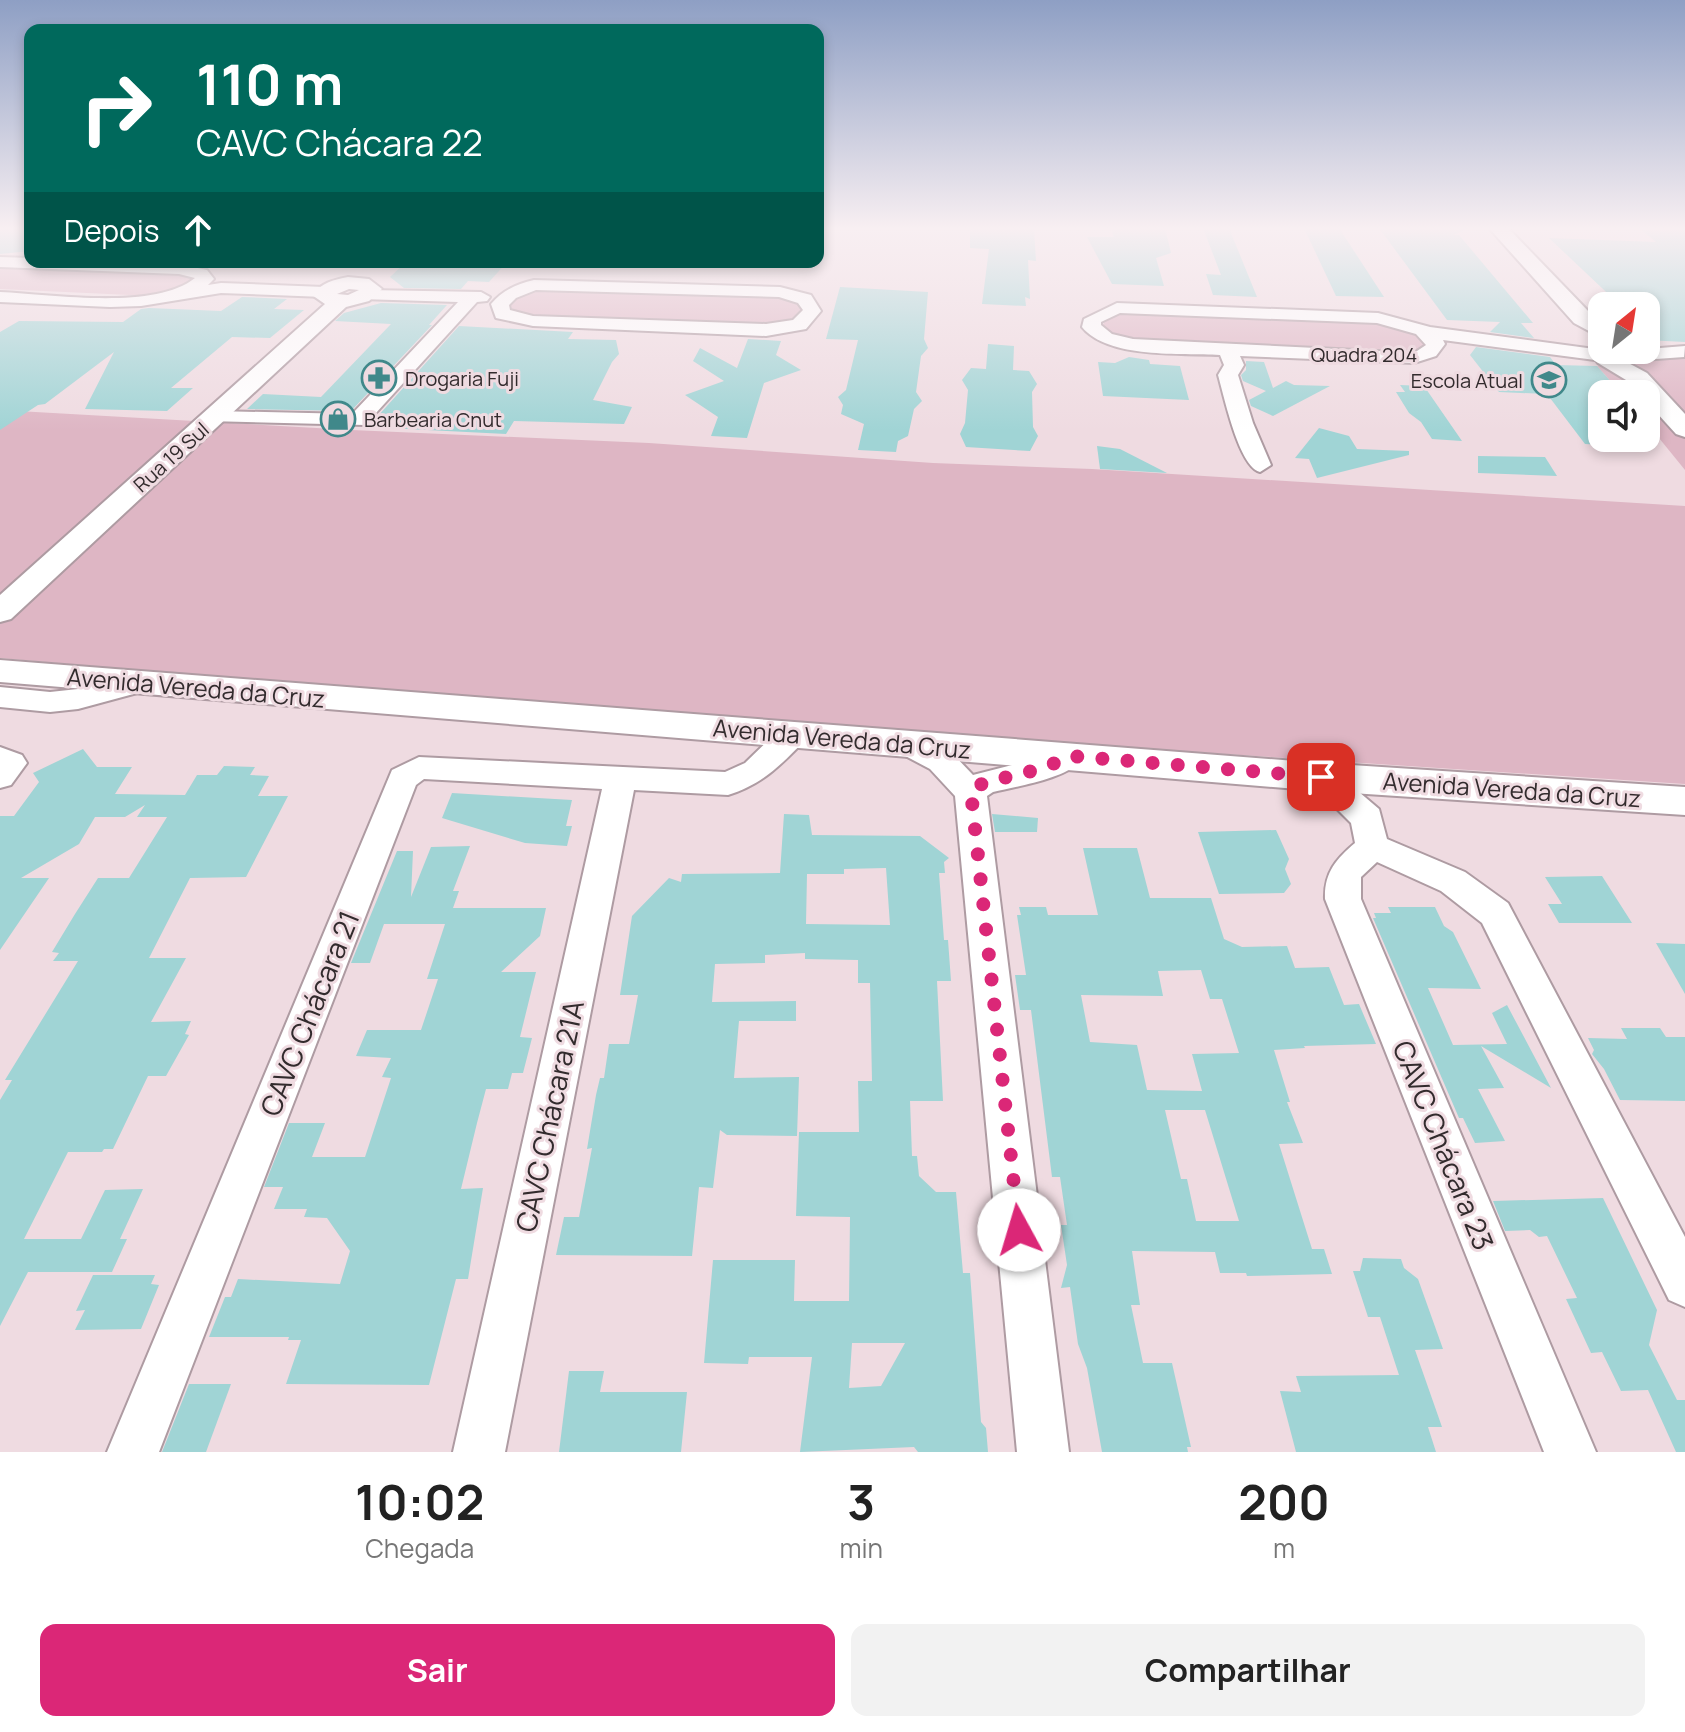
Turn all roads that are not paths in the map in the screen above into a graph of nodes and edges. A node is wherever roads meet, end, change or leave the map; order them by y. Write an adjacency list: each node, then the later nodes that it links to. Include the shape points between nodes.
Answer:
1 (132, 296): 12 (street)
2 (181, 296): 12 (street)
3 (344, 296): 22 (street, Rua 19 Sul)
4 (446, 296): 11 (street)
5 (485, 296): 11 (street)
6 (506, 296): 13 (street)
7 (564, 296): 14 (street, via 563,303)
8 (793, 296): 14 (street, via 805,299 812,311 799,325 766,330)
9 (1557, 296): 15 (street)
10 (0, 297): 12 (street)
11 (473, 298): 13 (street); 22 (street, via 358,421)
12 (132, 301)
13 (500, 306): 14 (street, via 502,314)
14 (533, 321)
15 (1588, 332)
16 (1431, 340): 17 (street, via 1543,345); 18 (street, Quadra 204, via 1420,356 1397,358); 18 (street, Quadra 204, via 1378,318 1117,308 1091,323 1097,335 1123,344)
17 (1588, 340)
18 (1228, 350): 24 (street, via 1234,365 1228,375)
19 (1685, 351): 20 (street)
20 (1660, 354)
21 (1644, 364): 23 (street)
22 (215, 417): 25 (street, Rua 19 Sul)
23 (1685, 429)
24 (1260, 465)
25 (0, 612)
26 (0, 671): 27 (street, Avenida Vereda da Cruz)
27 (142, 682): 28 (street, via 50,702); 29 (street, Avenida Vereda da Cruz)
28 (0, 697)
29 (793, 734): 30 (street, Avenida Vereda da Cruz); 35 (street, CAVC Chácara 21, via 756,771 728,784)
30 (907, 744): 31 (street, Avenida Vereda da Cruz); 37 (street, via 941,761)
31 (1070, 756): 34 (street, Avenida Vereda da Cruz); 37 (street, via 983,783)
32 (0, 758): 33 (street, via 11,763)
33 (0, 777)
34 (1321, 777): 36 (street, Avenida Vereda da Cruz); 39 (street)
35 (620, 780): 41 (street, CAVC Chácara 21, via 419,768 403,778); 42 (street, CAVC Chácara 21A)
36 (1386, 780): 38 (street, Avenida Vereda da Cruz); 39 (street, CAVC Chácara 23)
37 (971, 792): 43 (street)
38 (1685, 801)
39 (1369, 833): 40 (street, via 1461,885 1495,913); 44 (street, CAVC Chácara 23, via 1344,872 1343,899)
40 (1685, 1284)
41 (133, 1452)
42 (479, 1452)
43 (1043, 1452)
44 (1570, 1452)

